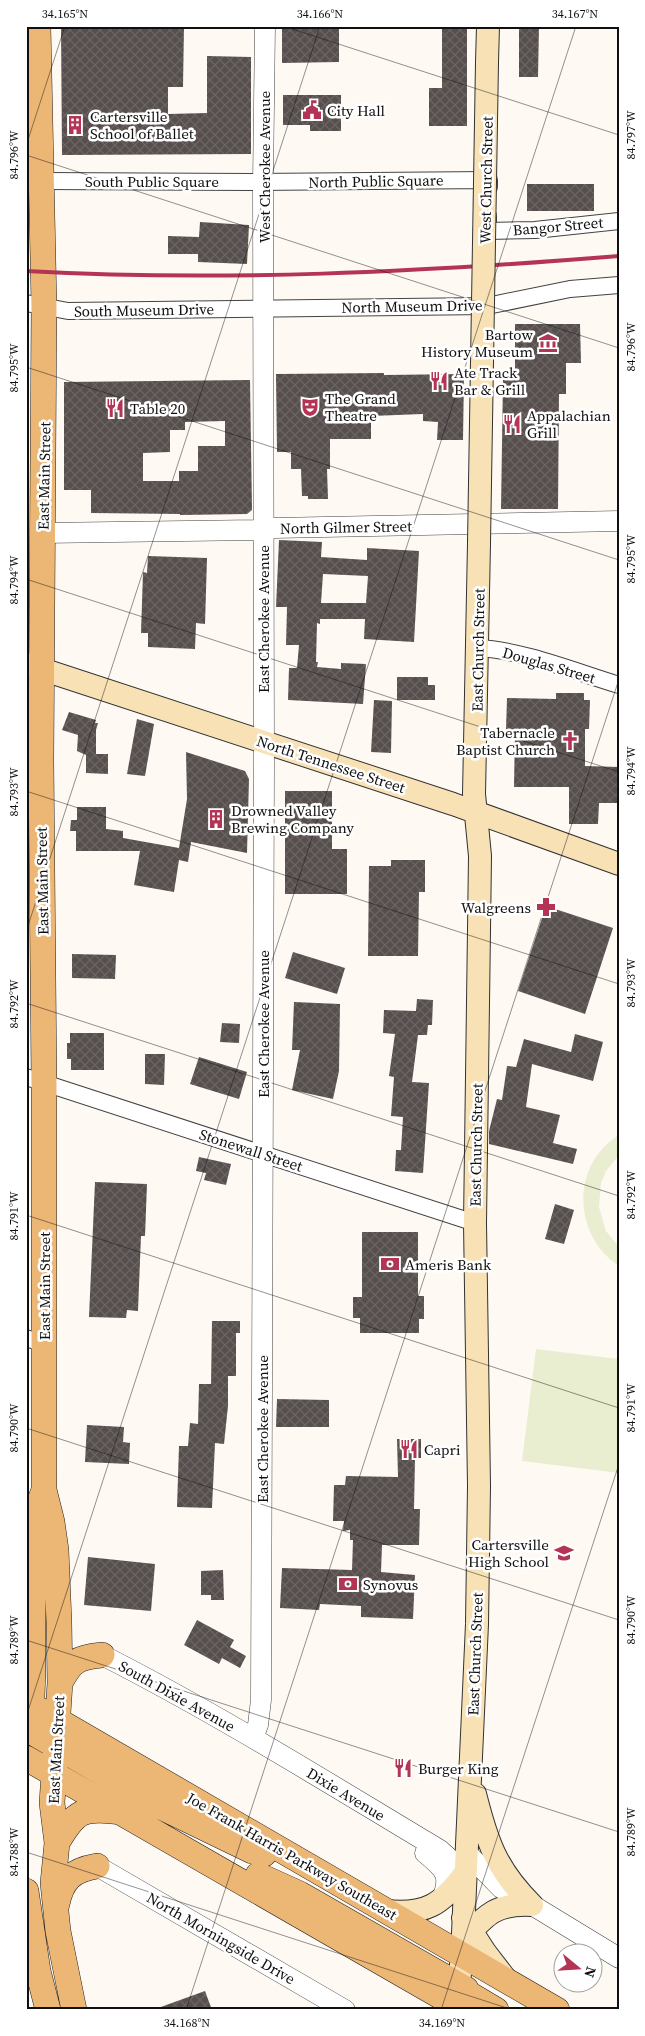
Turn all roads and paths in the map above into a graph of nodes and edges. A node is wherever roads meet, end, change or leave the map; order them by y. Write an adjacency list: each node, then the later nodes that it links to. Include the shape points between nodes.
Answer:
1 (38, 26): 5 (main road, East Main Street)
2 (265, 26): 6 (street, West Cherokee Avenue)
3 (488, 26): 12 (main road, West Church Street, bridge)
4 (489, 180): 6 (street, North Public Square); 7 (street, Bangor Street, via 488,231 535,230)
5 (41, 181): 6 (street, South Public Square); 9 (main road, East Main Street, via 43,272)
6 (263, 182): 11 (street, West Cherokee Avenue)
7 (619, 221)
8 (619, 285): 10 (street, North Museum Drive, via 570,289)
9 (35, 304): 11 (street, South Museum Drive, via 68,311); 15 (main road, East Main Street)
10 (487, 306): 11 (street, North Museum Drive); 16 (street, East Church Street)
11 (263, 308): 14 (street, East Cherokee Avenue)
12 (483, 334): 16 (main road, East Church Street, bridge)
13 (619, 521): 16 (street, North Gilmer Street)
14 (263, 530): 15 (street, North Gilmer Street); 16 (street, North Gilmer Street); 20 (street, East Cherokee Avenue)
15 (35, 533): 18 (main road, East Main Street)
16 (481, 533): 17 (main road, East Church Street)
17 (478, 648): 19 (street, Douglas Street, via 519,655); 21 (main road, East Church Street, via 474,794)
18 (34, 666): 20 (main road, North Tennessee Street); 23 (main road, East Main Street, via 41,760)
19 (619, 685)
20 (264, 742): 21 (main road, North Tennessee Street); 24 (street, East Cherokee Avenue)
21 (478, 814): 22 (main road, North Tennessee Street); 25 (main road, East Church Street)
22 (619, 864)
23 (35, 1080): 24 (street, Stonewall Street); 26 (main road, East Main Street)
24 (263, 1153): 25 (street, Stonewall Street); 35 (street, East Cherokee Avenue, via 261,1700)
25 (475, 1223): 39 (main road, East Church Street, via 479,1486)
26 (35, 1341): 27 (main road, East Main Street)
27 (44, 1490): 28 (main road, East Main Street, via 33,1519); 29 (main road, East Main Street, via 56,1550)
28 (30, 1573): 30 (main road, East Main Street)
29 (60, 1622): 31 (main road, via 67,1632); 32 (main road, East Main Street)
30 (28, 1627): 33 (main road, East Main Street)
31 (102, 1655): 32 (main road, via 78,1659); 35 (street, South Dixie Avenue)
32 (60, 1683): 34 (main road, East Main Street)
33 (29, 1715): 34 (main road, Joe Frank Harris Parkway Southeast); 36 (main road); 37 (main road, East Main Street)
34 (57, 1720): 36 (main road, East Main Street); 45 (main road, Joe Frank Harris Parkway Southeast)
35 (253, 1738): 41 (street, Dixie Avenue)
36 (56, 1746): 38 (main road, East Main Street); 45 (main road, via 206,1830 252,1851)
37 (27, 1763): 38 (main road)
38 (54, 1773): 40 (main road); 42 (main road, East Main Street, via 52,1803)
39 (470, 1774): 44 (main road, East Church Street); 49 (main road, via 494,1856)
40 (123, 1812): 42 (main road, via 102,1810 79,1815 72,1819); 54 (main road)
41 (407, 1830): 43 (street, Dixie Avenue); 48 (street, via 446,1874 446,1890)
42 (57, 1843): 46 (main road); 50 (main road, East Main Street, via 53,1883)
43 (440, 1850): 44 (street, Dixie Avenue); 44 (street, via 459,1844)
44 (466, 1854): 48 (main road); 49 (street, via 501,1888); 52 (main road, East Church Street)
45 (306, 1864): 51 (main road, Joe Frank Harris Parkway Southeast)
46 (97, 1866): 50 (main road, via 70,1876 59,1896); 57 (street, North Morningside Drive)
47 (26, 1891): 55 (main road, via 36,1961)
48 (442, 1899): 51 (main road, via 418,1911)
49 (532, 1905): 52 (main road, via 500,1908); 53 (street)
50 (56, 1911): 56 (main road, East Main Street)
51 (386, 1911): 52 (main road, Joe Frank Harris Parkway Southeast)
52 (464, 1936): 54 (main road, East Church Street); 59 (main road, Joe Frank Harris Parkway Southeast, via 507,1981)
53 (619, 1958)
54 (462, 1999): 58 (main road)
55 (48, 2010)
56 (74, 2010)
57 (345, 2010)
58 (496, 2010)
59 (557, 2010)

